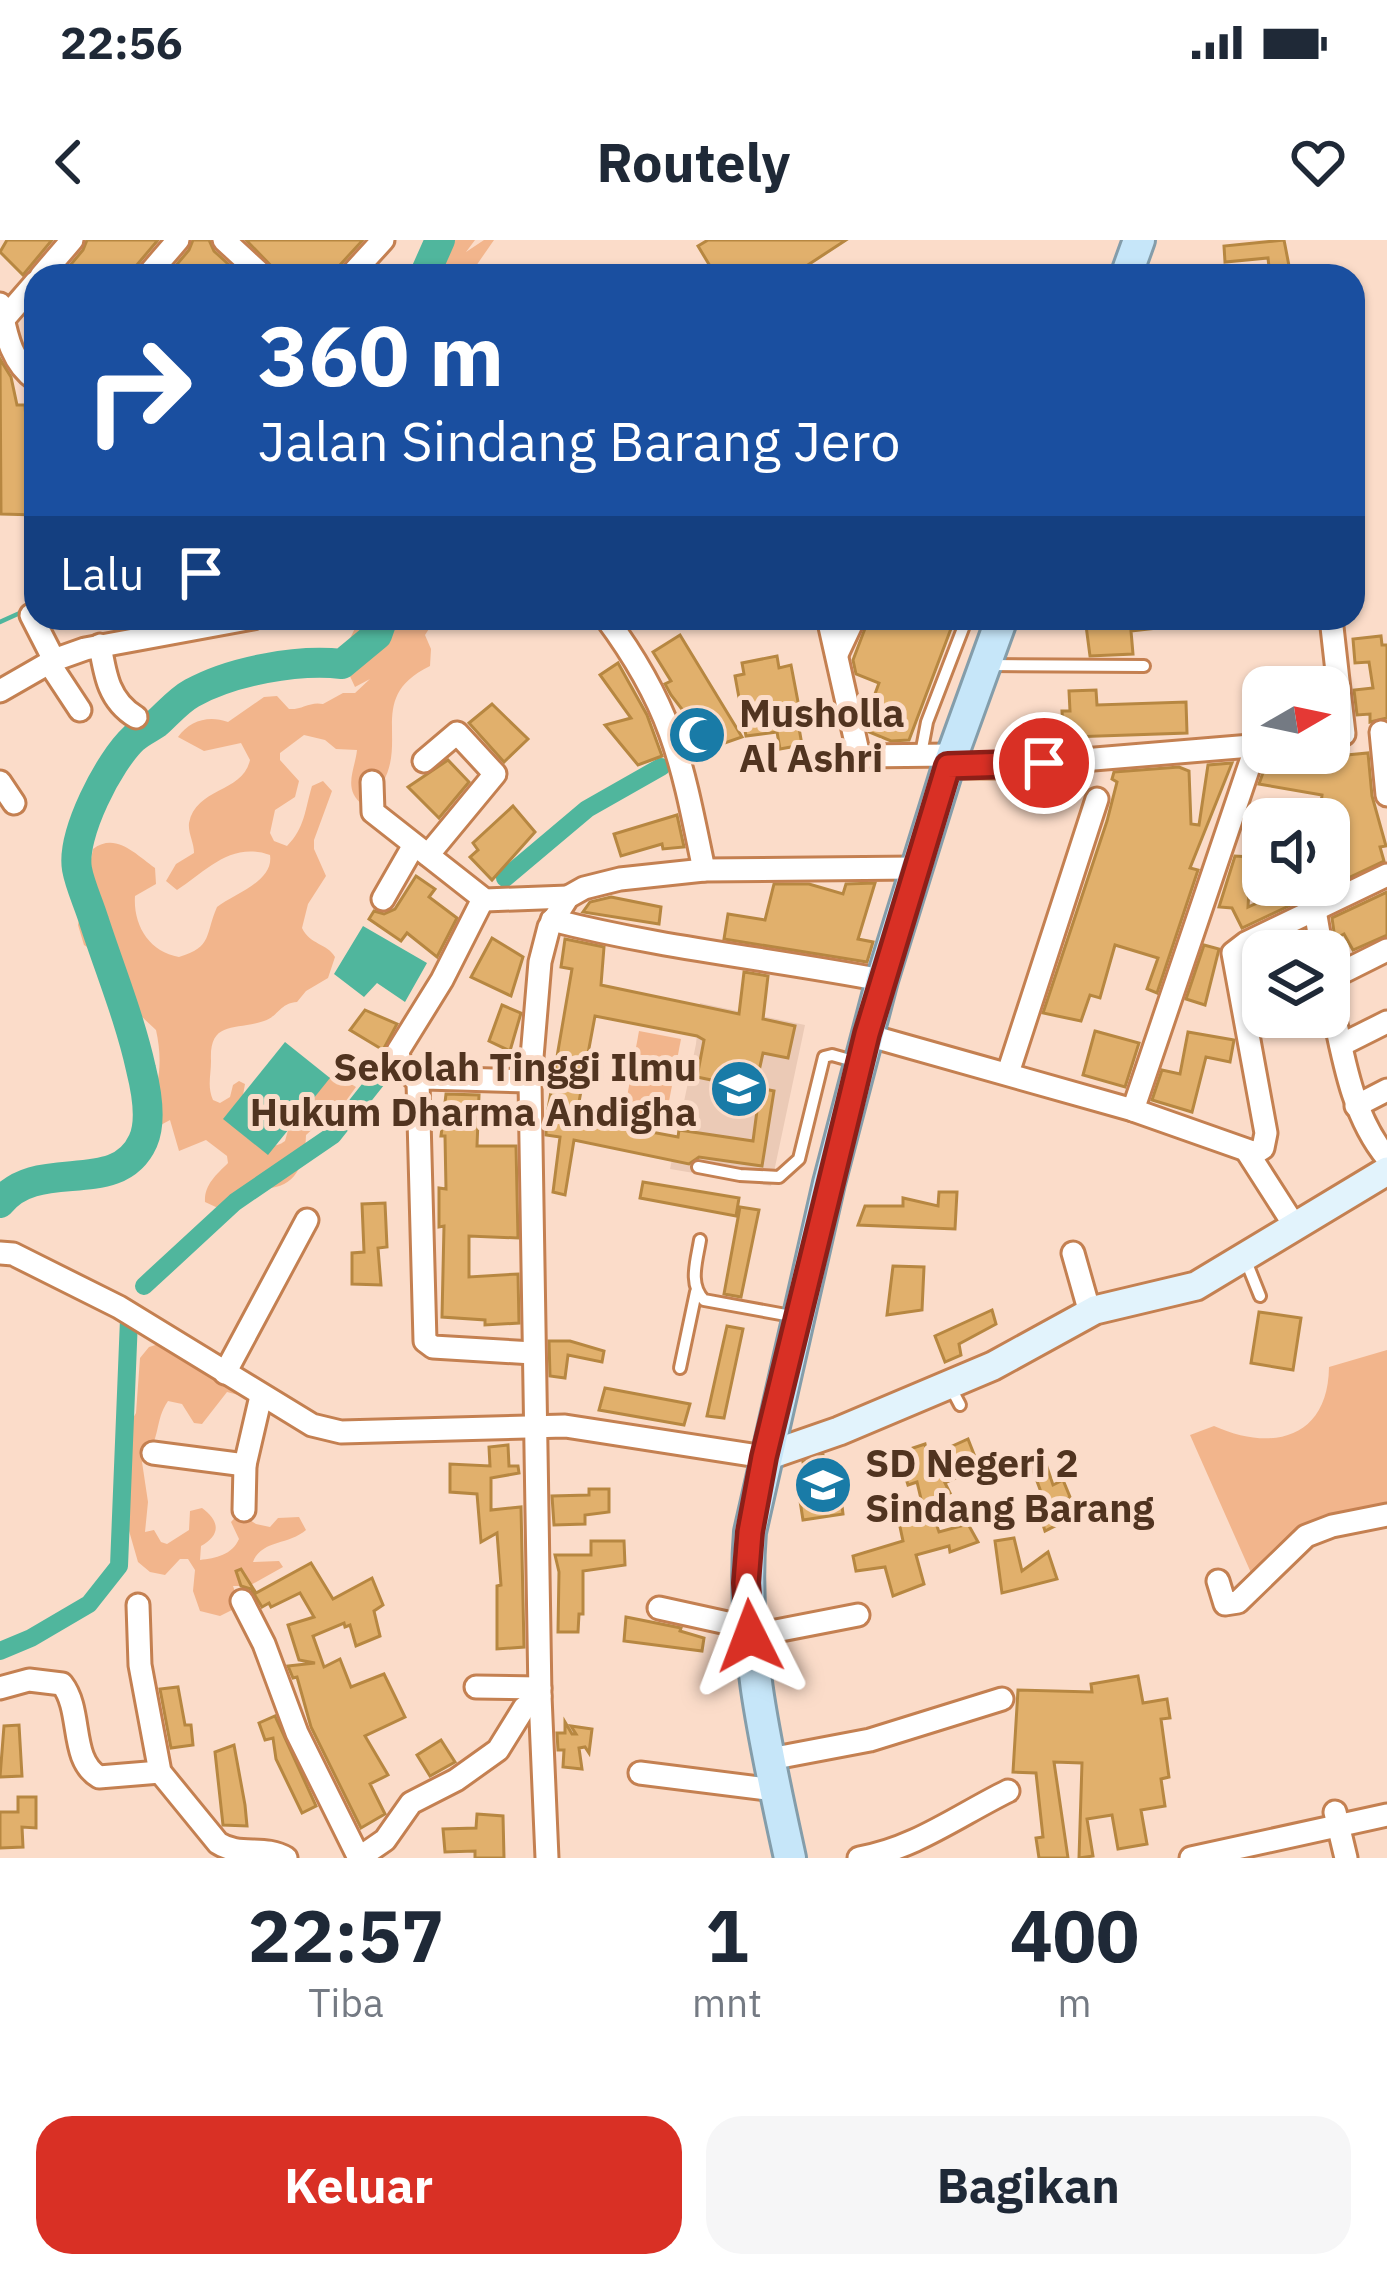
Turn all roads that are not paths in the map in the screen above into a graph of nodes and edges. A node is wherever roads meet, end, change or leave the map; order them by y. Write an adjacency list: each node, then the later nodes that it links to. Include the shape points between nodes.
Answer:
1 (72, 240): 4 (street)
2 (178, 240): 5 (street)
3 (224, 240): 6 (street)
4 (51, 264)
5 (157, 264)
6 (247, 264)
7 (24, 298): 8 (street)
8 (3, 327): 9 (street)
9 (24, 368)
10 (38, 630): 20 (street)
11 (187, 630): 18 (street)
12 (615, 630): 40 (street, via 674,734)
13 (832, 630): 19 (street)
14 (848, 630): 19 (street)
15 (963, 630): 30 (lane, via 930,712)
16 (998, 630): 21 (main road)
17 (1332, 630): 23 (street)
18 (100, 646): 20 (street); 26 (street, via 106,684)
19 (838, 652): 30 (street, via 860,756)
20 (52, 662): 24 (street); 25 (street)
21 (986, 665): 22 (lane); 30 (main road)
22 (1144, 666)
23 (1333, 666)
24 (0, 691)
25 (80, 710)
26 (136, 717)
27 (1384, 732): 28 (street); 35 (street)
28 (1350, 734)
29 (1242, 746): 30 (street, via 998,767)
30 (940, 759): 39 (main road)
31 (424, 761): 38 (street, via 457,733 495,774)
32 (1249, 774): 60 (street)
33 (0, 782): 37 (street)
34 (372, 782): 38 (street, via 374,812)
35 (1387, 795)
36 (1097, 799): 55 (street)
37 (14, 803)
38 (421, 850): 43 (street); 44 (street)
39 (915, 868): 40 (street); 50 (main road)
40 (704, 870): 42 (street, via 620,879)
41 (1387, 875): 45 (street)
42 (568, 897): 44 (street); 46 (street)
43 (383, 899)
44 (483, 899): 57 (street, via 398,1051)
45 (1315, 910): 47 (street); 62 (street, via 1233,953 1266,1133 1263,1148)
46 (552, 920): 50 (street, via 655,945); 56 (street, via 540,962)
47 (1318, 930)
48 (1387, 950): 49 (street)
49 (1350, 968)
50 (882, 980): 54 (main road)
51 (1387, 1022): 53 (street)
52 (1339, 1038): 53 (street)
53 (1341, 1045): 59 (street)
54 (864, 1049): 55 (street); 61 (lane, via 824,1057); 63 (main road)
55 (1008, 1073): 60 (street)
56 (530, 1081): 57 (street); 76 (street)
57 (418, 1082): 76 (street, via 424,1341)
58 (1387, 1090): 59 (street)
59 (1356, 1106): 65 (street)
60 (1132, 1110): 62 (street)
61 (803, 1147): 63 (lane); 64 (lane, via 774,1179)
62 (1248, 1153): 67 (street)
63 (836, 1156): 75 (main road)
64 (698, 1167)
65 (1386, 1172): 67 (street)
66 (308, 1220): 78 (street)
67 (1296, 1228): 71 (street)
68 (700, 1240): 72 (lane)
69 (0, 1253): 78 (street, via 119,1307)
70 (1073, 1253): 74 (street)
71 (1245, 1258): 73 (lane); 74 (street, via 1180,1292)
72 (696, 1292): 75 (lane, via 718,1304); 77 (lane)
73 (1260, 1296)
74 (1090, 1313): 82 (street, via 954,1395)
75 (800, 1317): 82 (main road)
76 (533, 1353): 80 (street)
77 (680, 1368)
78 (225, 1373): 79 (street)
79 (261, 1396): 80 (street, via 341,1432); 83 (street)
80 (538, 1426): 82 (street); 94 (street)
81 (153, 1453): 83 (street)
82 (764, 1457): 91 (main road, via 750,1532)
83 (245, 1465): 84 (street)
84 (244, 1510)
85 (1387, 1515): 86 (street, via 1306,1537 1238,1602 1225,1604)
86 (1218, 1580)
87 (242, 1601): 103 (street)
88 (138, 1605): 96 (street)
89 (659, 1608): 91 (street)
90 (858, 1615): 91 (street)
91 (750, 1632): 98 (main road)
92 (476, 1687): 94 (street)
93 (0, 1688): 96 (street, via 29,1680 62,1684 85,1765 99,1777)
94 (540, 1692): 103 (street, via 498,1750 411,1803 385,1840); 104 (street)
95 (1002, 1699): 98 (street)
96 (160, 1772): 102 (street, via 218,1843)
97 (640, 1773): 98 (street)
98 (772, 1774): 105 (main road)
99 (1008, 1791): 106 (street, via 920,1839)
100 (1387, 1816): 101 (street)
101 (1337, 1819): 107 (street); 108 (street)
102 (286, 1858)
103 (359, 1858)
104 (547, 1858)
105 (790, 1858)
106 (859, 1858)
107 (1191, 1858)
108 (1346, 1858)

